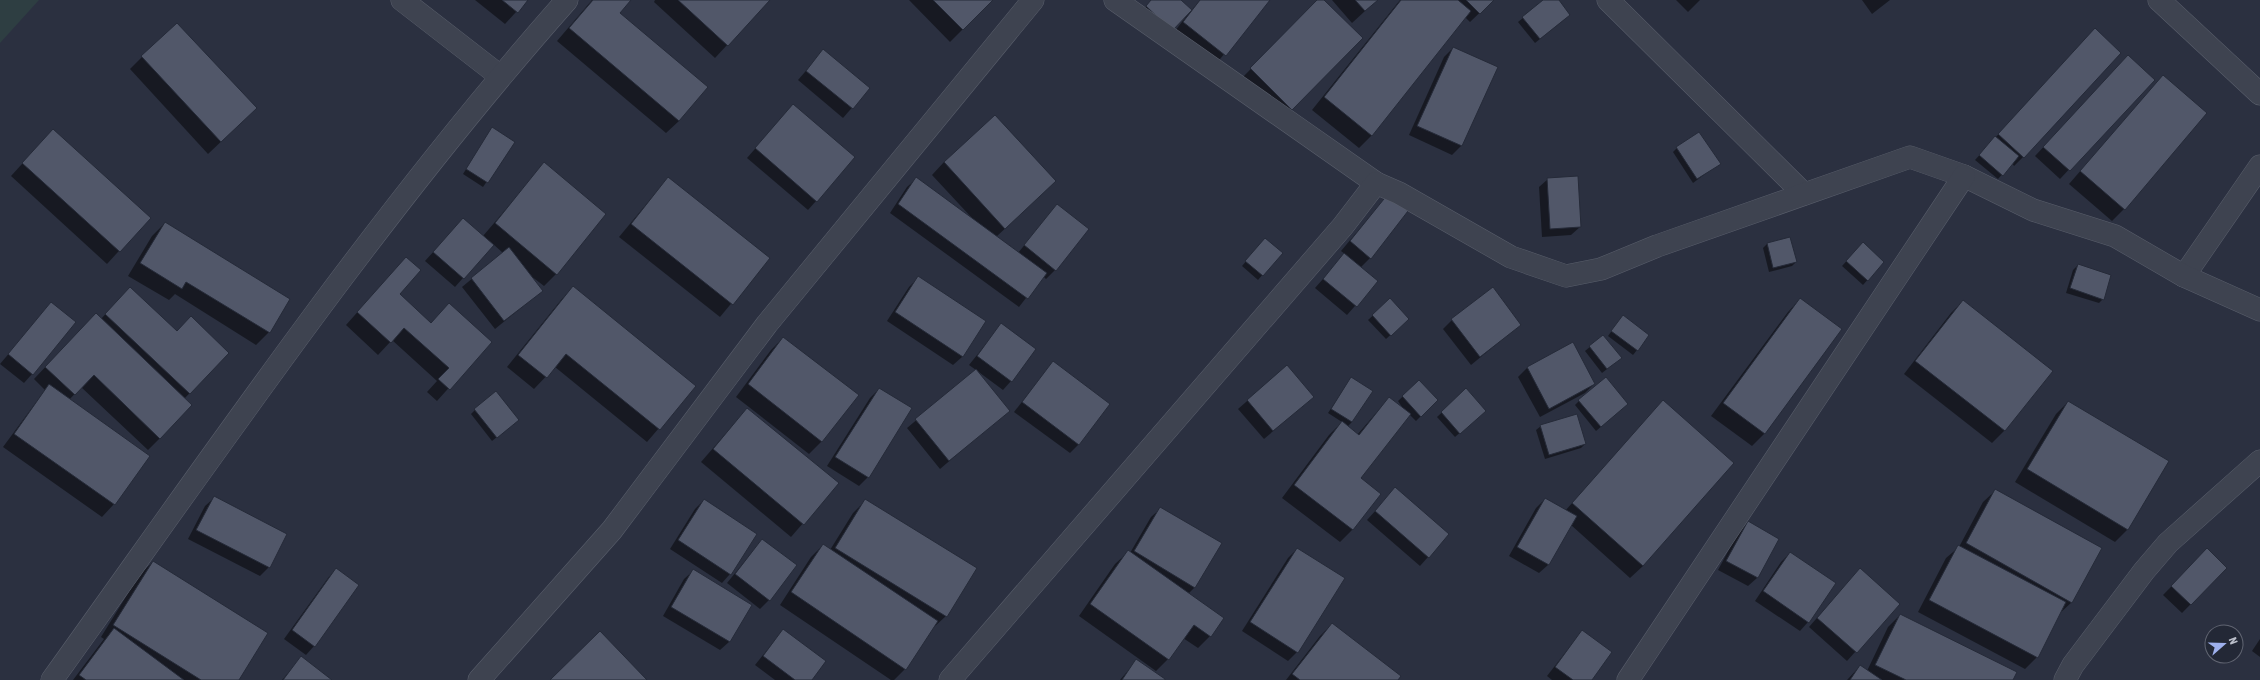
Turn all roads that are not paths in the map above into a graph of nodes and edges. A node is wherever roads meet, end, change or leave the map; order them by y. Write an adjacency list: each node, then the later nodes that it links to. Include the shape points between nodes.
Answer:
1 (402, 0): 7 (street)
2 (567, 0): 7 (street)
3 (1033, 0): 17 (street, via 767,324 612,530)
4 (1114, 0): 11 (street)
5 (1608, 0): 12 (street)
6 (2159, 0): 8 (street)
7 (500, 76): 16 (street, via 294,341)
8 (2260, 94)
9 (2260, 166): 13 (street)
10 (1964, 176): 12 (street, via 1910,157); 13 (street, via 2033,210 2115,236); 19 (street)
11 (1376, 183): 12 (street, via 1399,193 1511,257 1566,276 1601,269 1657,246); 18 (street, via 1343,226)
12 (1804, 194)
13 (2184, 276): 14 (street)
14 (2260, 310)
15 (2260, 461): 20 (street, via 2168,543 2106,621)
16 (52, 680)
17 (479, 680)
18 (950, 680)
19 (1628, 680)
20 (2065, 680)

